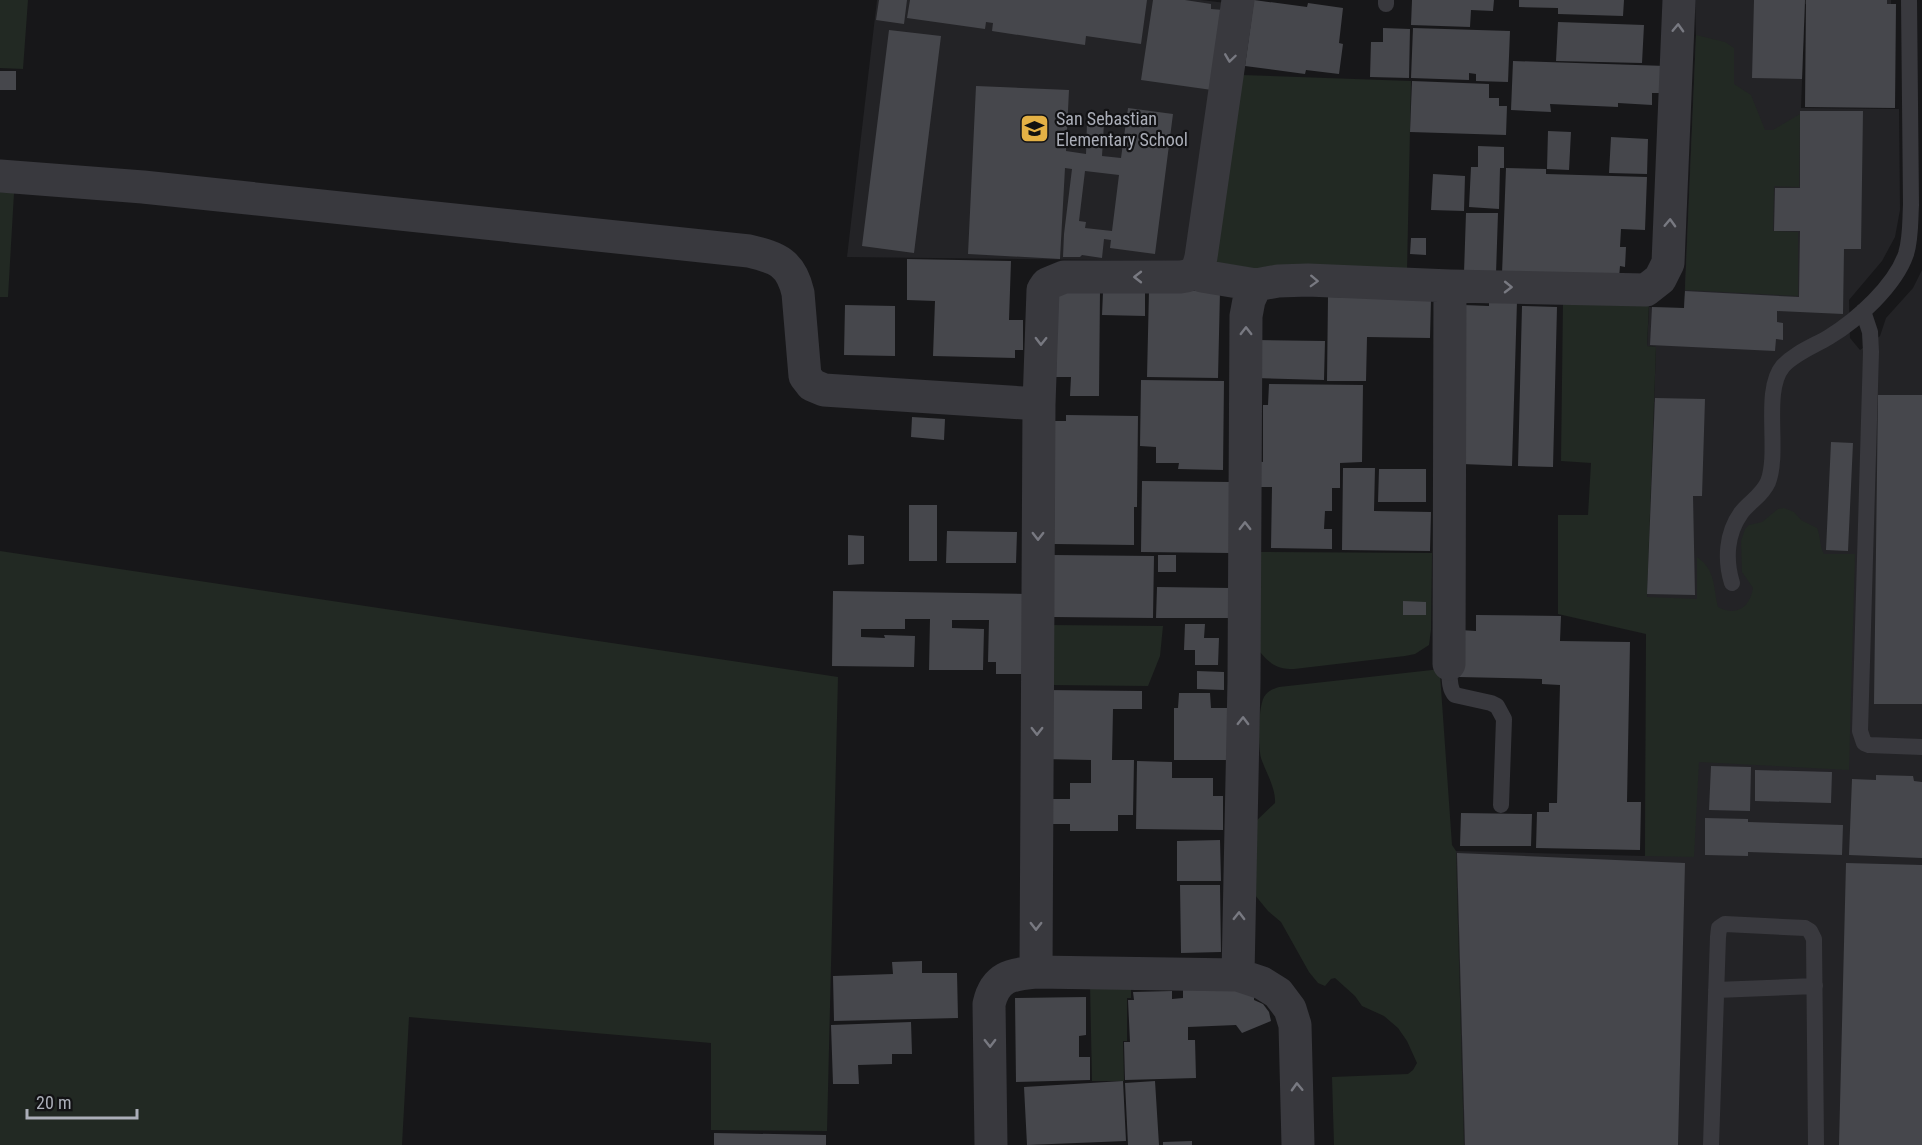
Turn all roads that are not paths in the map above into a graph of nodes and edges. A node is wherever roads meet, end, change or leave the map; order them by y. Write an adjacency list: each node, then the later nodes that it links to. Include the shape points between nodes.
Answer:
1 (1238, 0): 5 (street, one-way to 5, via 1201,257)
2 (1679, 0): 7 (street, one-way to 2, via 1641,291 1660,279 1668,257)
3 (1909, 0): 8 (lane, via 1910,234 1897,272)
4 (0, 176): 9 (street, via 143,187 749,251 779,261 795,281 805,376 812,385 824,390)
5 (1195, 272): 6 (street); 9 (street, one-way to 9, via 1180,277 1064,277 1047,284 1042,299)
6 (1256, 285): 7 (street, one-way to 7, via 1288,280); 15 (street, one-way to 6, via 1246,316)
7 (1450, 286): 11 (street)
8 (1863, 311): 10 (lane, via 1831,336 1794,357 1778,374 1768,482 1741,513 1733,530 1727,557); 12 (lane, via 1869,325 1871,352 1860,731 1864,743 1869,745)
9 (1039, 404): 14 (street, one-way to 14)
10 (1732, 583)
11 (1449, 664): 13 (lane, via 1450,685 1455,695 1491,703 1501,711)
12 (1922, 747)
13 (1501, 805)
14 (1036, 972): 15 (street); 18 (street, one-way to 18, via 1002,980 991,995)
15 (1238, 975): 19 (street, one-way to 15, via 1295,1024 1290,1009 1286,1000 1270,988)
16 (1815, 986): 17 (lane); 17 (lane, via 1814,939 1810,931 1725,924 1719,928); 21 (lane)
17 (1716, 990): 20 (lane)
18 (991, 1145)
19 (1298, 1145)
20 (1711, 1145)
21 (1816, 1145)

